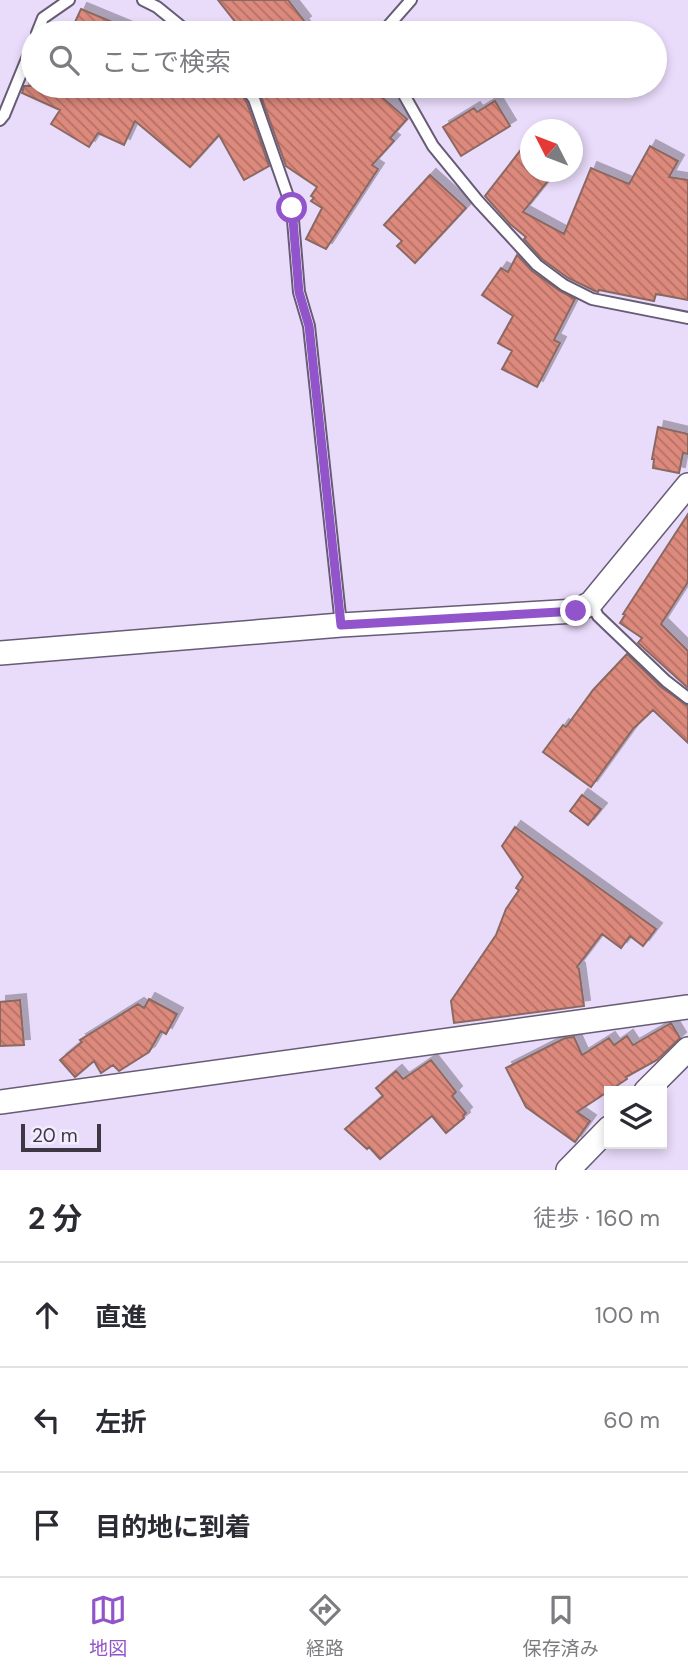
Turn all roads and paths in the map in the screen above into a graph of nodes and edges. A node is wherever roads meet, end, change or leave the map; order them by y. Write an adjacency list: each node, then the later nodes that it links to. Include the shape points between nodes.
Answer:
1 (69, 0): 4 (lane)
2 (143, 0): 5 (lane)
3 (411, 0): 6 (lane)
4 (42, 21)
5 (174, 21)
6 (393, 21)
7 (21, 73): 10 (lane)
8 (253, 98): 14 (lane, via 292,208)
9 (406, 98): 11 (lane, via 433,146 537,265 592,299)
10 (0, 120)
11 (688, 318)
12 (688, 485): 13 (street)
13 (592, 603): 14 (street, via 576,611); 16 (lane, via 598,616)
14 (341, 625): 15 (street)
15 (0, 653)
16 (688, 698)
17 (688, 1007): 20 (street)
18 (688, 1049): 19 (street)
19 (651, 1086)
20 (0, 1102)
21 (604, 1133): 22 (street)
22 (568, 1170)

